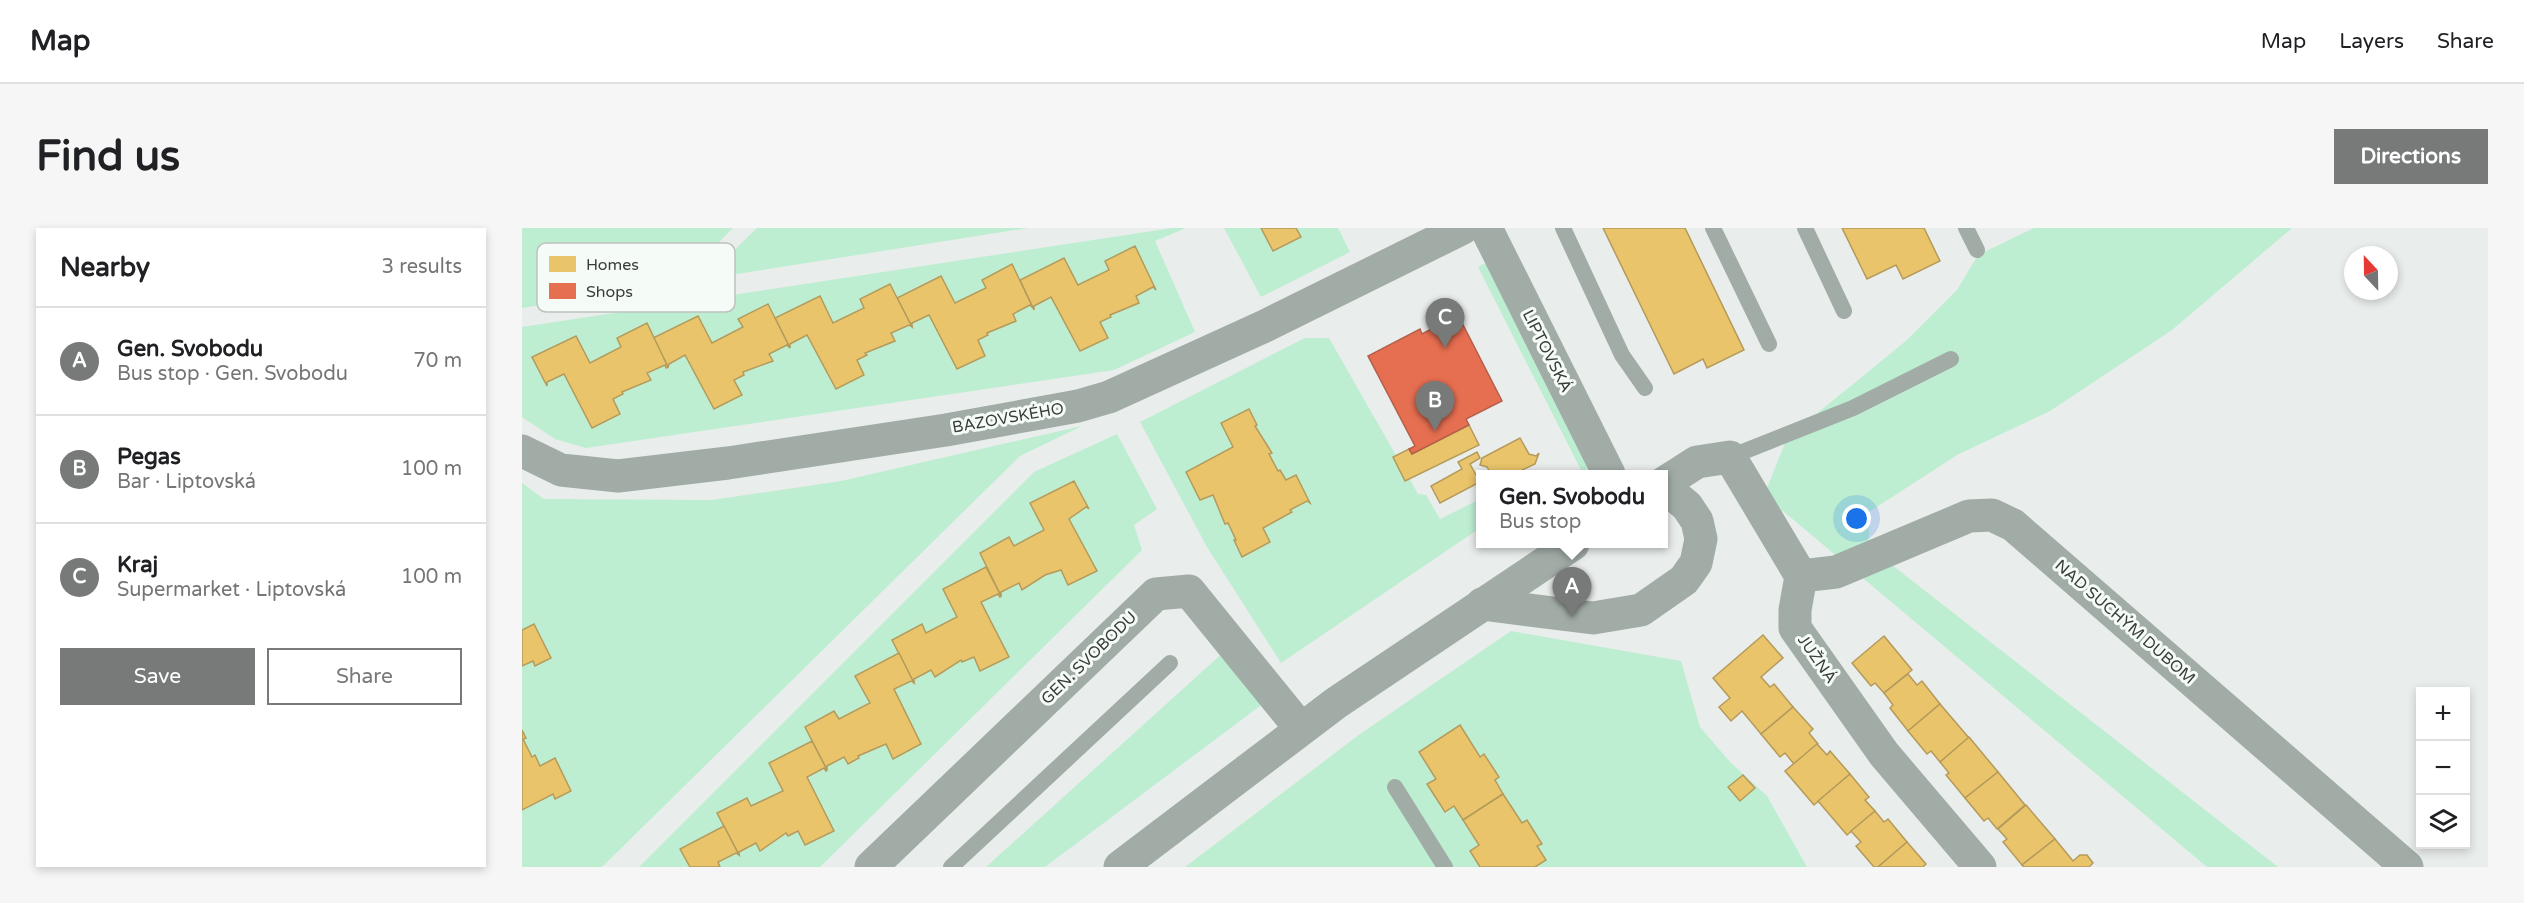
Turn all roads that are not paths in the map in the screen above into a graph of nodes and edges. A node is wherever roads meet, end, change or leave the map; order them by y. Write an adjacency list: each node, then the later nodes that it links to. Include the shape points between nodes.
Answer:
1 (1463, 228): 12 (street, BAZOVSKÉHO, via 1265,326 1108,398 1078,406 728,464 618,476 561,470)
2 (1486, 228): 14 (street, LIPTOVSKÁ)
3 (1563, 228): 11 (lane, via 1622,355)
4 (1713, 228): 9 (lane)
5 (1805, 228): 8 (lane)
6 (1966, 228): 7 (lane)
7 (1977, 250)
8 (1844, 311)
9 (1769, 344)
10 (1951, 359): 13 (lane, via 1853,408)
11 (1645, 388)
12 (522, 451)
13 (1730, 457): 15 (street, via 1697,462); 18 (street)
14 (1607, 470)
15 (1668, 482)
16 (1668, 489): 19 (street, via 1697,521 1701,539 1696,563 1684,580 1641,610 1593,618)
17 (1566, 548): 19 (street)
18 (1801, 576): 27 (street, JUŽNÁ, via 1795,628 1884,754); 28 (street, NAD SUCHÝM DUBOM, via 1836,573 1969,516 1992,515 2013,525)
19 (1482, 604): 21 (street)
20 (1170, 663): 24 (lane)
21 (1301, 729): 23 (street, GEN. SVOBODU, via 1189,591 1156,594); 25 (street)
22 (1395, 787): 26 (lane)
23 (871, 867)
24 (951, 867)
25 (1120, 867)
26 (1445, 867)
27 (1980, 867)
28 (2407, 867)

